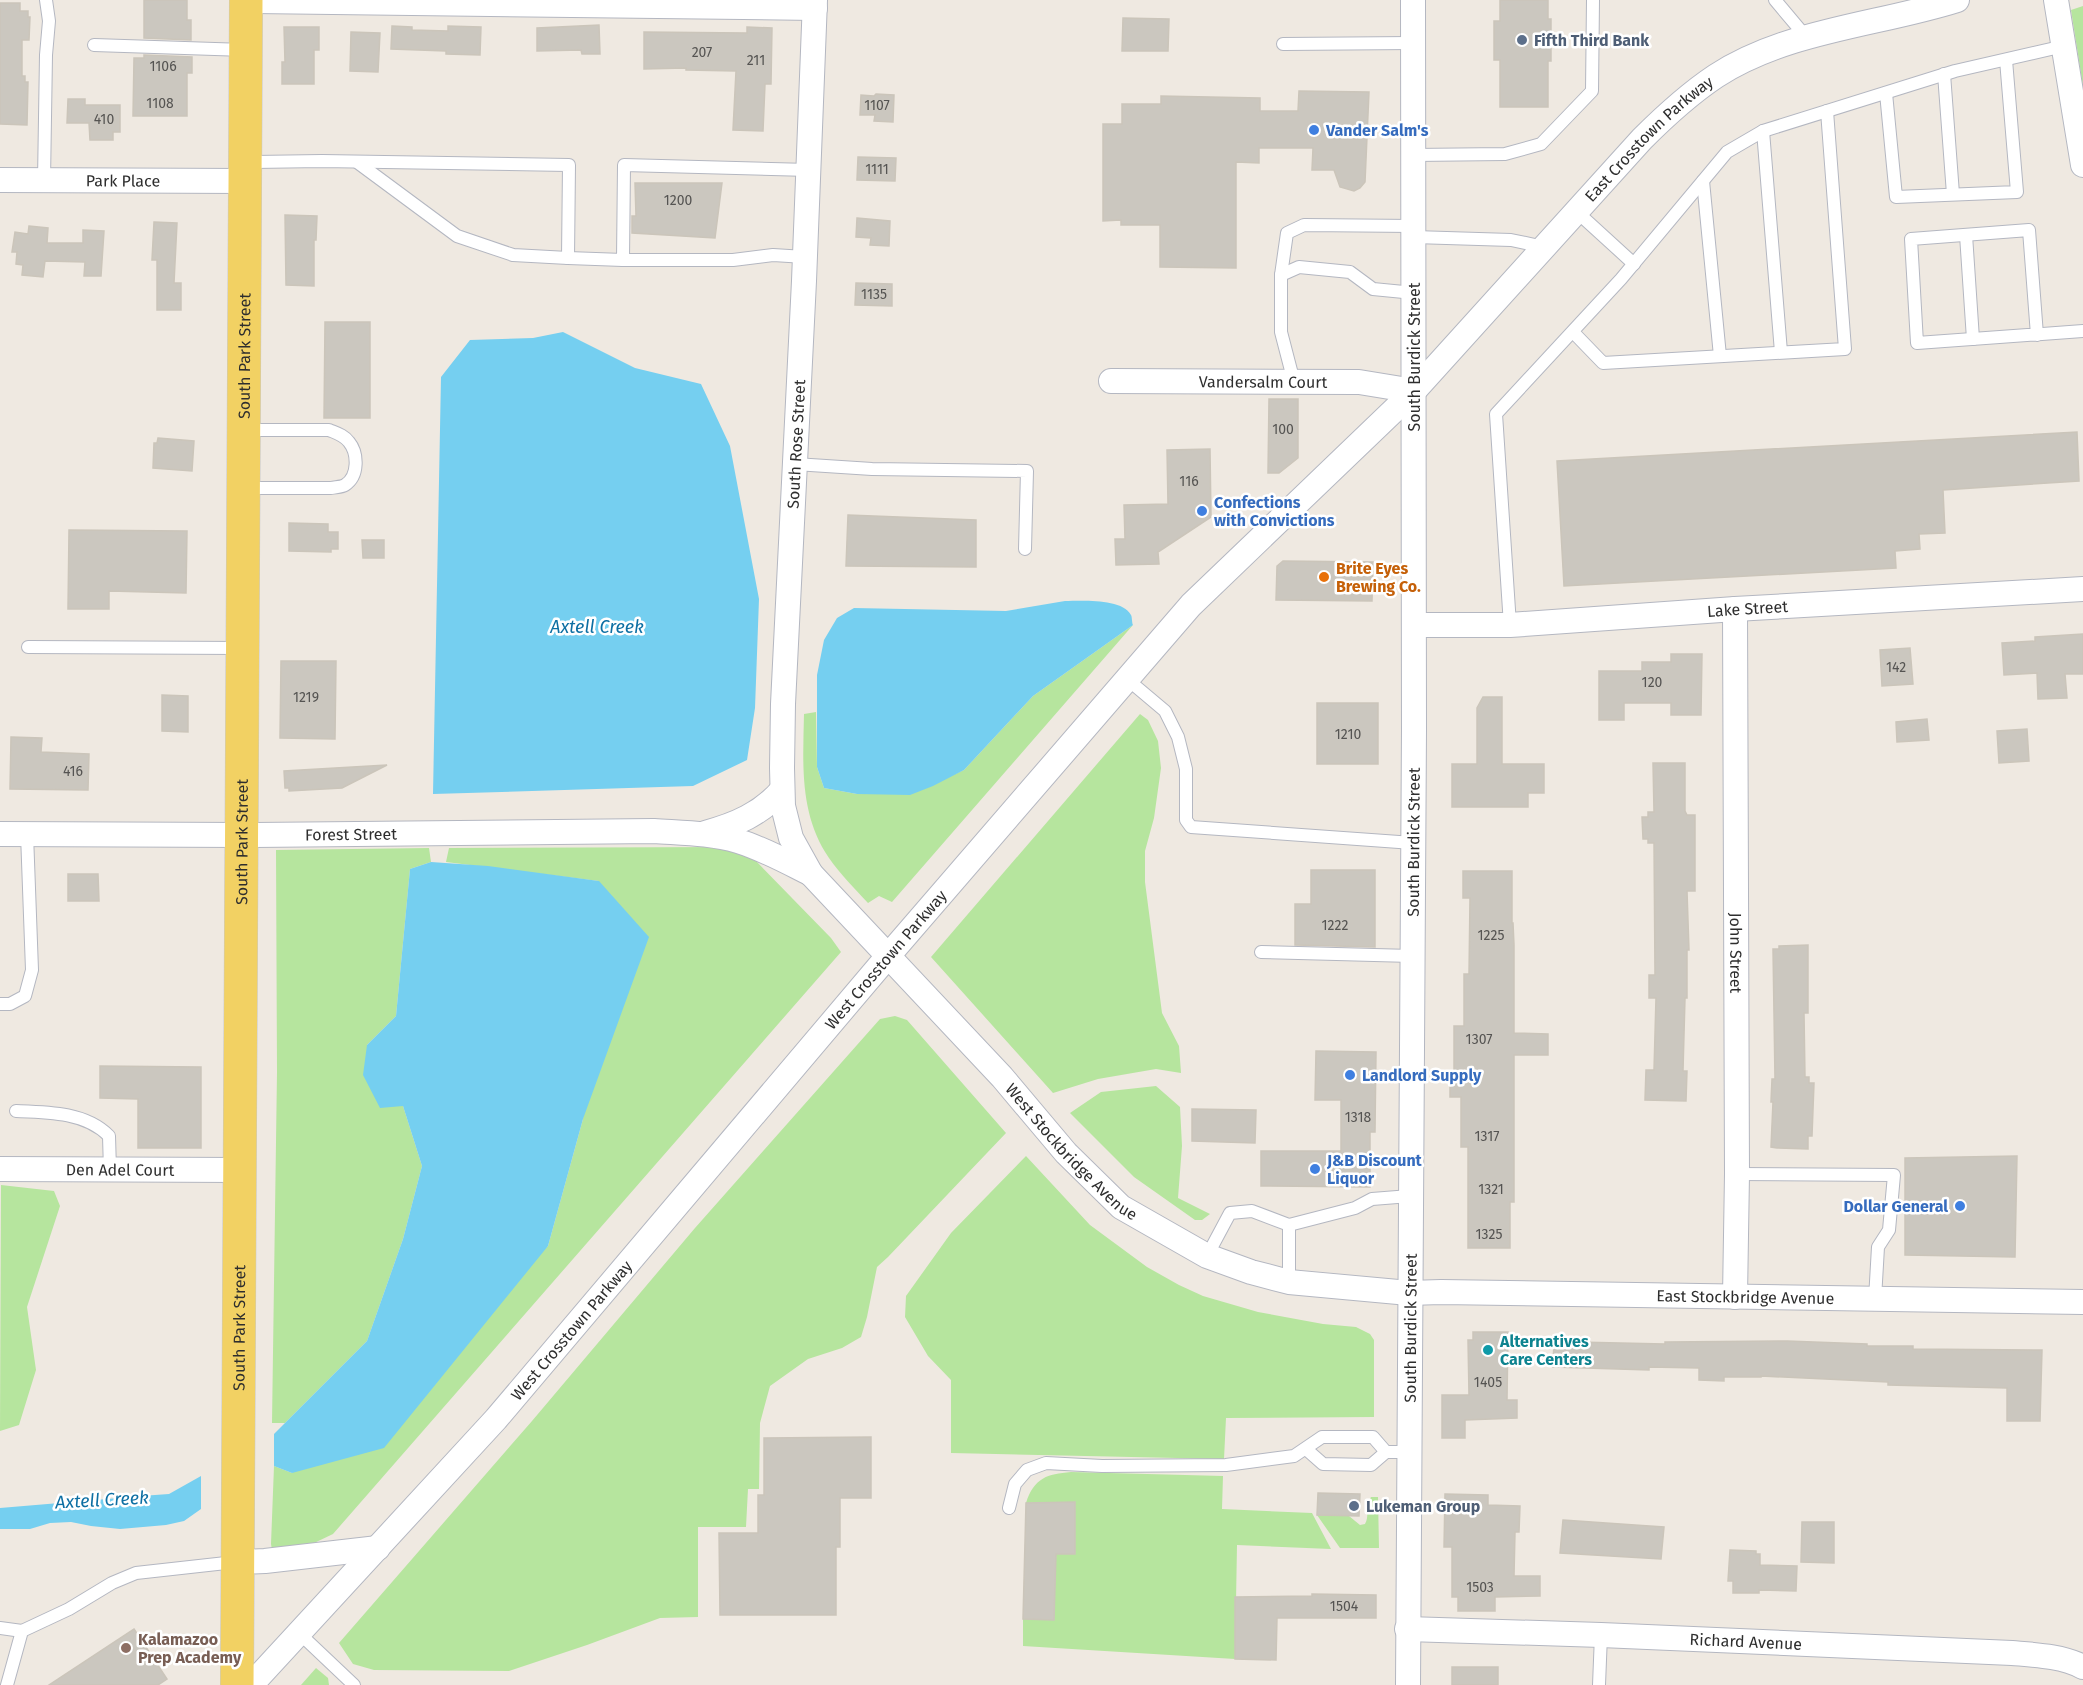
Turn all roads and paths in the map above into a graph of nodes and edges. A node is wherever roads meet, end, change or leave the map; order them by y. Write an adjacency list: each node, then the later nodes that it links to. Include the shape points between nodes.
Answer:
1 (46, 0): 28 (lane, via 49,21)
2 (1413, 0): 12 (street, South Burdick Street)
3 (1593, 0): 22 (lane, via 1592,91 1541,144 1505,154)
4 (1775, 0): 11 (lane)
5 (1957, 0): 10 (street, East Crosstown Parkway)
6 (2056, 0): 15 (street)
7 (246, 1): 8 (street); 16 (main road, South Park Street)
8 (509, 2): 9 (street)
9 (815, 4): 25 (street, South Rose Street)
10 (1931, 4): 11 (street, East Crosstown Parkway)
11 (1807, 38): 31 (street, East Crosstown Parkway, via 1765,51 1717,76 1671,111)
12 (1413, 43): 13 (lane); 22 (street, South Burdick Street)
13 (1283, 44)
14 (94, 45): 16 (lane)
15 (2064, 46): 17 (lane); 24 (street)
16 (246, 51): 26 (main road, South Park Street)
17 (2006, 60): 18 (lane); 30 (lane, via 2017,192)
18 (1944, 74): 19 (lane); 30 (lane)
19 (1886, 93): 20 (lane); 30 (lane, via 1896,197)
20 (1827, 111): 21 (lane); 45 (lane, via 1845,349)
21 (1763, 131): 29 (lane, via 1727,152); 45 (lane)
22 (1413, 155): 32 (street, South Burdick Street)
23 (357, 162): 26 (lane, via 322,160); 36 (lane, via 457,236 513,255); 36 (lane, via 570,165)
24 (2083, 165)
25 (808, 170): 35 (street, South Rose Street); 37 (lane, via 624,165)
26 (245, 171): 28 (street, Park Place); 50 (main road, South Park Street)
27 (0, 180): 28 (street, Park Place)
28 (44, 180)
29 (1703, 181): 38 (lane); 46 (lane)
30 (1953, 194)
31 (1577, 212): 34 (street, East Crosstown Parkway); 38 (lane)
32 (1414, 232): 34 (lane, via 1511,240); 39 (lane, via 1304,225 1287,233); 40 (street, South Burdick Street)
33 (1966, 235): 43 (lane, via 2029,230); 44 (lane); 44 (lane, via 1911,238 1917,343)
34 (1544, 247): 49 (street, East Crosstown Parkway)
35 (805, 257): 37 (lane); 51 (street, South Rose Street)
36 (568, 258): 37 (lane)
37 (623, 260)
38 (1634, 264): 42 (lane)
39 (1281, 275): 40 (lane, via 1299,267 1350,272 1372,289); 48 (lane, via 1281,332)
40 (1414, 293): 49 (street, South Burdick Street)
41 (2083, 331): 43 (lane)
42 (1573, 332): 46 (lane, via 1603,363); 57 (lane, via 1496,414)
43 (2037, 335): 44 (lane)
44 (1973, 339)
45 (1781, 352): 46 (lane)
46 (1720, 356)
47 (1111, 381): 48 (street, Vandersalm Court)
48 (1294, 382): 49 (street, Vandersalm Court, via 1359,382)
49 (1414, 391): 56 (street, South Burdick Street); 60 (street, West Crosstown Parkway, via 1191,605)
50 (243, 429): 52 (main road, South Park Street); 52 (lane, via 329,429 349,442 356,465 345,485 332,488)
51 (795, 465): 53 (lane, via 1027,471); 61 (street, South Rose Street)
52 (243, 488): 59 (main road, South Park Street)
53 (1025, 549)
54 (2083, 589): 55 (street, Lake Street)
55 (1735, 609): 57 (street, Lake Street); 76 (street, John Street)
56 (1414, 625): 57 (street, Lake Street); 66 (street, South Burdick Street)
57 (1510, 625)
58 (28, 647): 59 (lane)
59 (242, 648): 65 (main road, South Park Street)
60 (1127, 679): 66 (lane, via 1165,711 1178,738 1186,769 1186,820 1191,827); 69 (street, West Crosstown Parkway)
61 (782, 790): 64 (street, Forest Street, via 747,819); 67 (street, South Rose Street, via 791,838)
62 (0, 834): 63 (street, Forest Street)
63 (27, 834): 65 (street, Forest Street); 71 (lane, via 32,970 25,996 10,1004)
64 (701, 834): 65 (street, Forest Street, via 643,831); 67 (street, Forest Street, via 736,840)
65 (241, 835): 75 (main road, South Park Street)
66 (1413, 843): 70 (street, South Burdick Street)
67 (811, 874): 69 (street, West Stockbridge Avenue)
68 (1261, 952): 70 (lane)
69 (888, 956): 79 (street, West Stockbridge Avenue, via 1121,1207); 88 (street, West Crosstown Parkway, via 496,1419)
70 (1412, 956): 77 (street, South Burdick Street)
71 (0, 1004)
72 (16, 1111): 74 (lane, via 57,1112 99,1126 109,1136)
73 (0, 1169): 74 (street, Den Adel Court)
74 (110, 1170): 75 (street, Den Adel Court)
75 (239, 1170): 89 (main road, South Park Street)
76 (1737, 1174): 82 (street, John Street); 83 (lane, via 1894,1175 1889,1230 1878,1247)
77 (1410, 1196): 78 (lane, via 1372,1199 1355,1208); 81 (street, South Burdick Street)
78 (1289, 1225): 79 (lane, via 1252,1211 1230,1213); 80 (lane)
79 (1207, 1256): 80 (street, West Stockbridge Avenue)
80 (1289, 1282): 81 (street, West Stockbridge Avenue)
81 (1409, 1293): 82 (street, East Stockbridge Avenue); 86 (street, South Burdick Street)
82 (1735, 1297): 83 (street, East Stockbridge Avenue)
83 (1875, 1299): 84 (street, East Stockbridge Avenue)
84 (2083, 1302)
85 (1306, 1449): 86 (lane, via 1322,1437 1373,1437); 86 (lane, via 1323,1464 1371,1465); 87 (lane, via 1294,1456 1226,1465 1046,1463 1027,1470 1015,1484)
86 (1397, 1452): 91 (street, South Burdick Street)
87 (1009, 1508)
88 (378, 1548): 89 (street); 93 (street, West Crosstown Parkway)
89 (239, 1562): 92 (lane, via 136,1574); 97 (main road, South Park Street)
90 (0, 1628): 92 (lane)
91 (1407, 1629): 94 (street, Richard Avenue); 100 (street, South Burdick Street)
92 (22, 1631): 96 (lane)
93 (299, 1633): 98 (street, West Crosstown Parkway); 99 (lane)
94 (1601, 1635): 95 (street, Richard Avenue, via 2012,1653 2053,1657); 101 (lane)
95 (2083, 1667)
96 (7, 1685)
97 (237, 1685)
98 (251, 1685)
99 (354, 1685)
100 (1408, 1685)
101 (1599, 1685)

